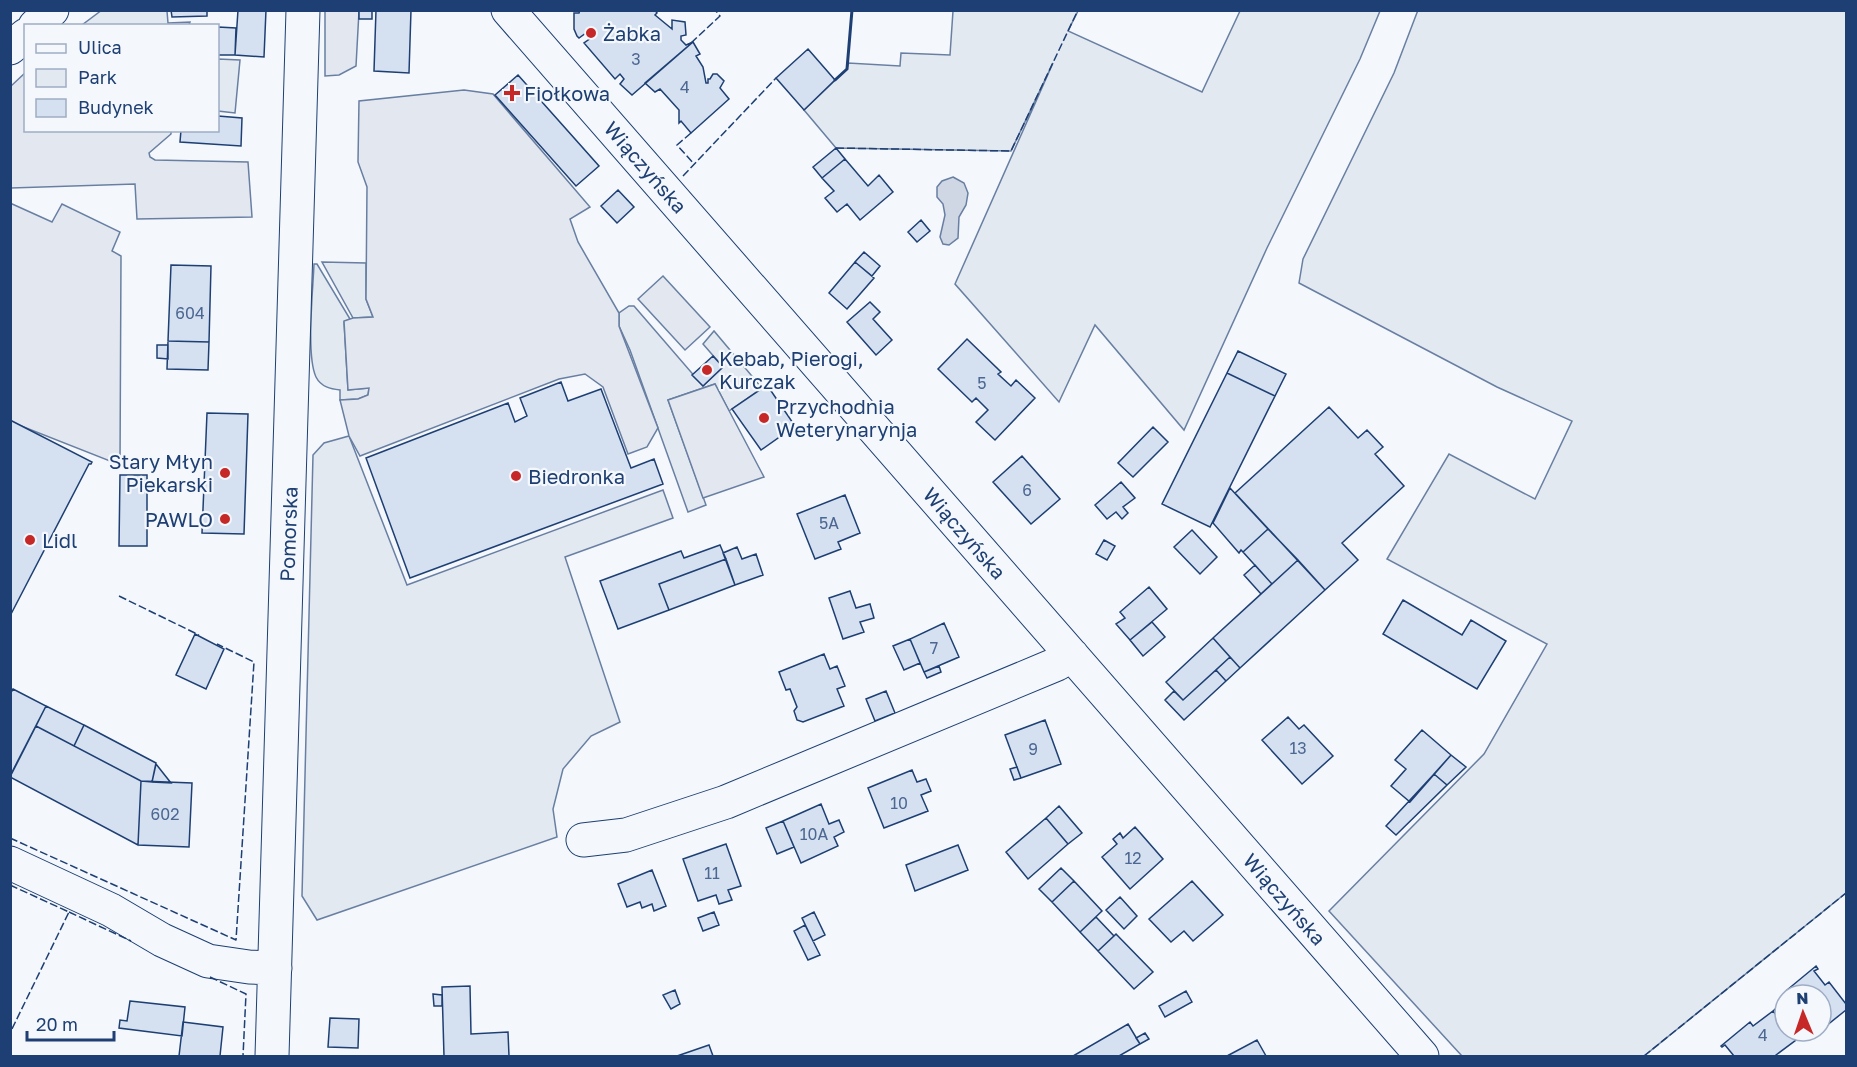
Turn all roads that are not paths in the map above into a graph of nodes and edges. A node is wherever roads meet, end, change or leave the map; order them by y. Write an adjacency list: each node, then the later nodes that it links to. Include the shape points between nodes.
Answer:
1 (52, 10): 4 (street)
2 (303, 10): 10 (street, Pomorska)
3 (519, 15): 7 (street, Wiączyńska)
4 (37, 24)
5 (24, 36): 6 (street)
6 (10, 48)
7 (1072, 655): 8 (street, via 726,802 626,835); 12 (street, Wiączyńska)
8 (583, 840)
9 (10, 863): 10 (street, via 208,961)
10 (275, 968): 11 (street, Pomorska)
11 (272, 1056)
12 (1422, 1056)

